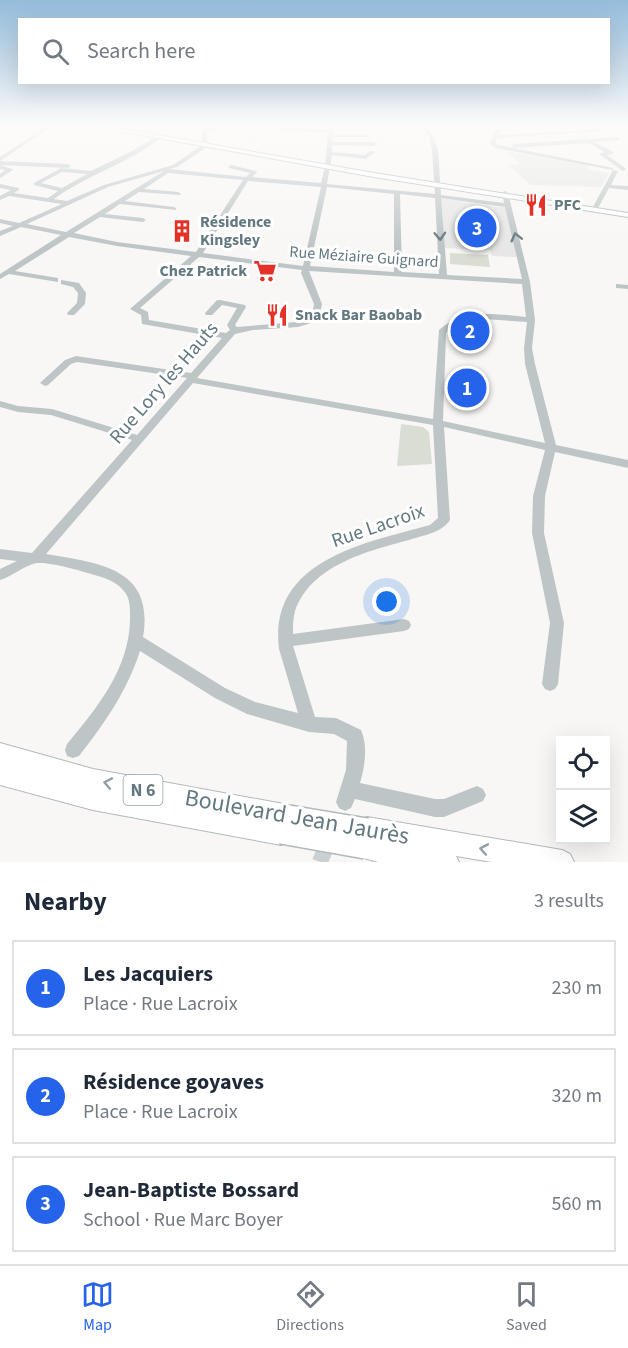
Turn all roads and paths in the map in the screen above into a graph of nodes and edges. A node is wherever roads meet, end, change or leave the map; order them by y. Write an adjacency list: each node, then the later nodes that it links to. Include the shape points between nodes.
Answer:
1 (51, 165): 12 (street, via 72,167)
2 (106, 165): 14 (street)
3 (177, 165): 13 (street)
4 (317, 165): 10 (main road)
5 (319, 165): 10 (main road)
6 (436, 165): 17 (street)
7 (598, 165): 11 (street)
8 (0, 167): 15 (street, via 10,170)
9 (231, 167): 16 (street, via 254,172)
10 (329, 167): 17 (main road); 20 (street)
11 (619, 169): 21 (street)
12 (68, 170): 14 (street); 23 (street, via 59,170 36,184)
13 (166, 170): 16 (street); 19 (street); 24 (street)
14 (89, 172): 23 (street)
15 (0, 176)
16 (246, 179): 20 (street); 44 (street)
17 (438, 184): 28 (main road); 29 (street)
18 (0, 186): 26 (street, via 17,189)
19 (106, 186): 24 (street); 32 (street)
20 (324, 186): 25 (street); 45 (street)
21 (606, 186): 22 (street); 35 (street)
22 (628, 188)
23 (63, 190): 31 (street)
24 (138, 190): 27 (street); 33 (street)
25 (397, 193): 29 (street); 47 (street)
26 (9, 194): 30 (street); 31 (street)
27 (178, 194)
28 (506, 195): 34 (street); 35 (main road); 37 (main road)
29 (438, 196): 34 (street); 48 (street, one-way to 48)
30 (0, 198)
31 (49, 200): 32 (street)
32 (65, 202): 41 (street)
33 (120, 202): 36 (street); 38 (street)
34 (509, 206): 50 (street, one-way to 34)
35 (596, 207): 37 (main road)
36 (174, 209)
37 (628, 214)
38 (100, 215): 40 (street); 43 (street)
39 (0, 220): 41 (street, Rue Méziaire Guignard)
40 (143, 220)
41 (24, 225): 42 (street); 43 (street, Rue Méziaire Guignard)
42 (0, 234)
43 (67, 236): 44 (street, Rue Méziaire Guignard); 46 (street)
44 (199, 253): 45 (street, Rue Méziaire Guignard); 56 (street, via 134,309 145,314 145,322)
45 (305, 268): 47 (street, Rue Méziaire Guignard); 56 (street, Rue Lory les Hauts, via 318,304 314,319)
46 (9, 272): 49 (street); 53 (street, via 76,285 82,293 81,304)
47 (398, 273): 48 (street, Rue Méziaire Guignard)
48 (443, 275): 50 (street, Rue Méziaire Guignard)
49 (0, 277)
50 (526, 282): 55 (street)
51 (619, 286): 52 (street)
52 (628, 287)
53 (71, 313)
54 (210, 313): 56 (street, via 220,302 242,307 231,325)
55 (531, 320): 60 (street, Rue Lacroix, via 483,317 448,325 442,332); 62 (street, via 530,364)
56 (231, 333): 57 (street, Rue Lory les Hauts)
57 (192, 378): 58 (street, via 76,359); 60 (street); 61 (street, Rue Lory les Hauts)
58 (45, 383)
59 (0, 404): 61 (street, via 52,412)
60 (438, 423): 62 (street); 69 (street, Rue Lacroix, via 444,520 434,528 340,557 313,573 285,616)
61 (140, 439): 65 (street, Rue Lory les Hauts)
62 (551, 446): 63 (street); 70 (street, via 539,496 538,533 557,623)
63 (628, 464)
64 (0, 554): 65 (street)
65 (35, 558): 66 (street, Rue Lory les Hauts); 68 (street, via 103,572 124,582 135,596)
66 (0, 575)
67 (404, 625): 69 (street)
68 (137, 640): 71 (street, via 220,693 253,709); 72 (street, via 114,695)
69 (285, 641): 71 (street, Rue Lacroix)
70 (550, 684)
71 (309, 724): 75 (street, via 336,726 355,736 357,750 348,796 444,808)
72 (73, 750)
73 (0, 754): 76 (main road, Boulevard Jean Jaurès / N 6, one-way to 73)
74 (0, 774): 76 (main road, Boulevard Jean Jaurès / N 6, via 93,799)
75 (477, 795)
76 (285, 825): 77 (main road, Boulevard Jean Jaurès / N 6, bridge)
77 (366, 838): 78 (main road, Boulevard Jean Jaurès / N 6); 79 (main road, Boulevard Jean Jaurès / N 6, one-way to 77)
78 (447, 862)
79 (562, 862)

